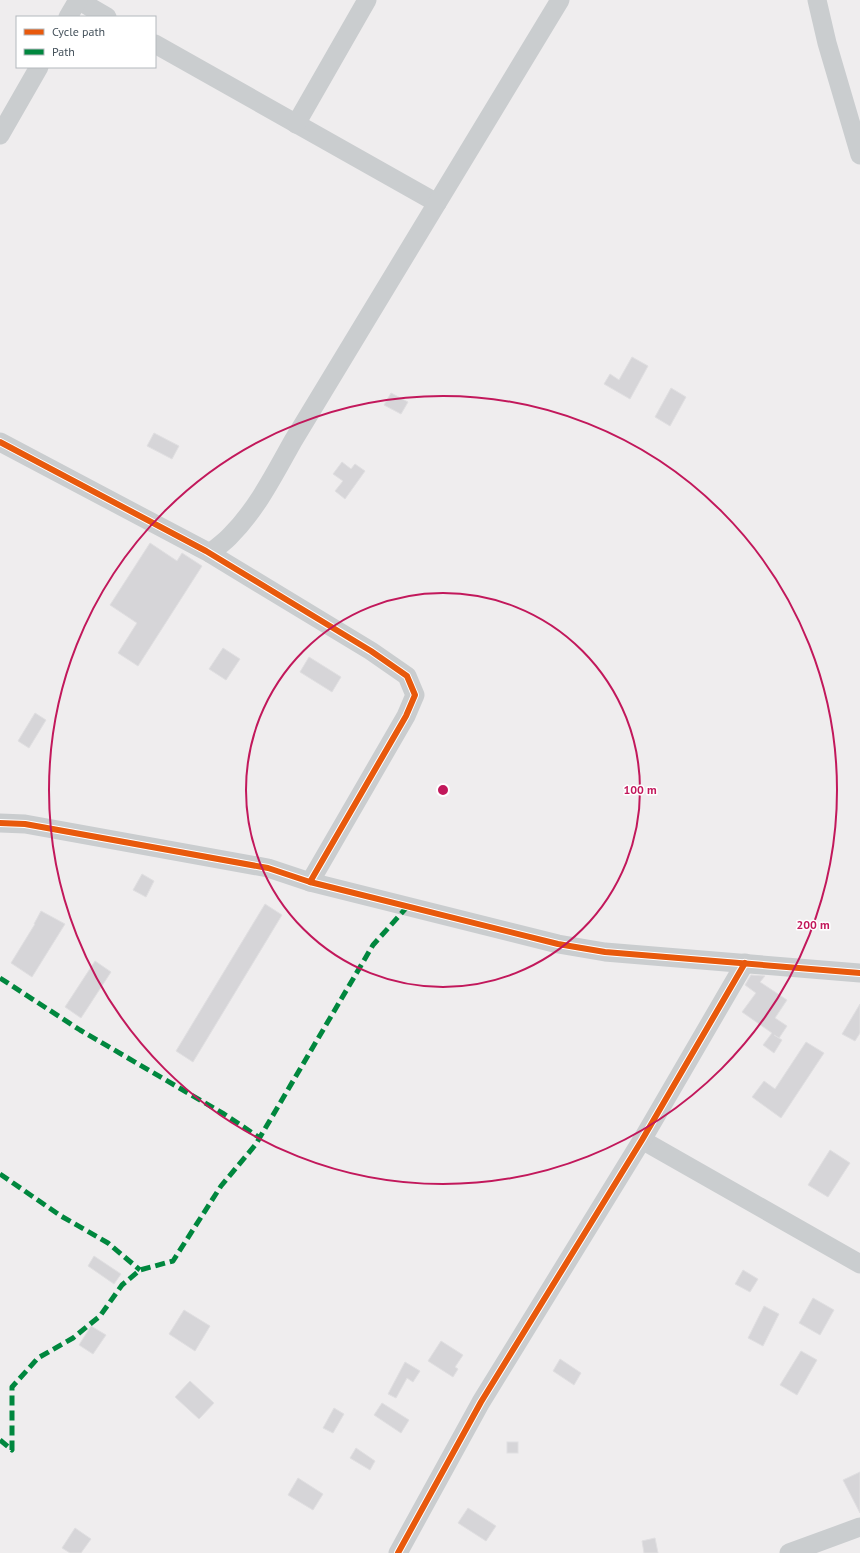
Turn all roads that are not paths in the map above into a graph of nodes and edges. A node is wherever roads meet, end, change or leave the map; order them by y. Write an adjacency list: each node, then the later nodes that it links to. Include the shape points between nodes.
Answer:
1 (78, 0): 5 (street); 6 (street)
2 (367, 0): 9 (street)
3 (560, 0): 12 (street)
4 (817, 0): 11 (street, via 827,43)
5 (69, 16)
6 (105, 16)
7 (156, 45): 9 (street)
8 (38, 68): 10 (street)
9 (296, 124): 12 (street)
10 (0, 135)
11 (858, 143)
12 (437, 203): 14 (street, via 253,507 231,535)
13 (0, 442): 14 (street)
14 (210, 553): 16 (street, via 372,651 407,676 415,695 406,716)
15 (0, 823): 16 (street, via 24,824 268,868)
16 (310, 882): 17 (street, via 558,944 605,952)
17 (745, 963): 18 (street); 19 (street)
18 (860, 973)
19 (642, 1140): 20 (street); 22 (street, via 481,1402)
20 (860, 1264)
21 (860, 1527): 23 (street)
22 (398, 1553)
23 (789, 1553)

